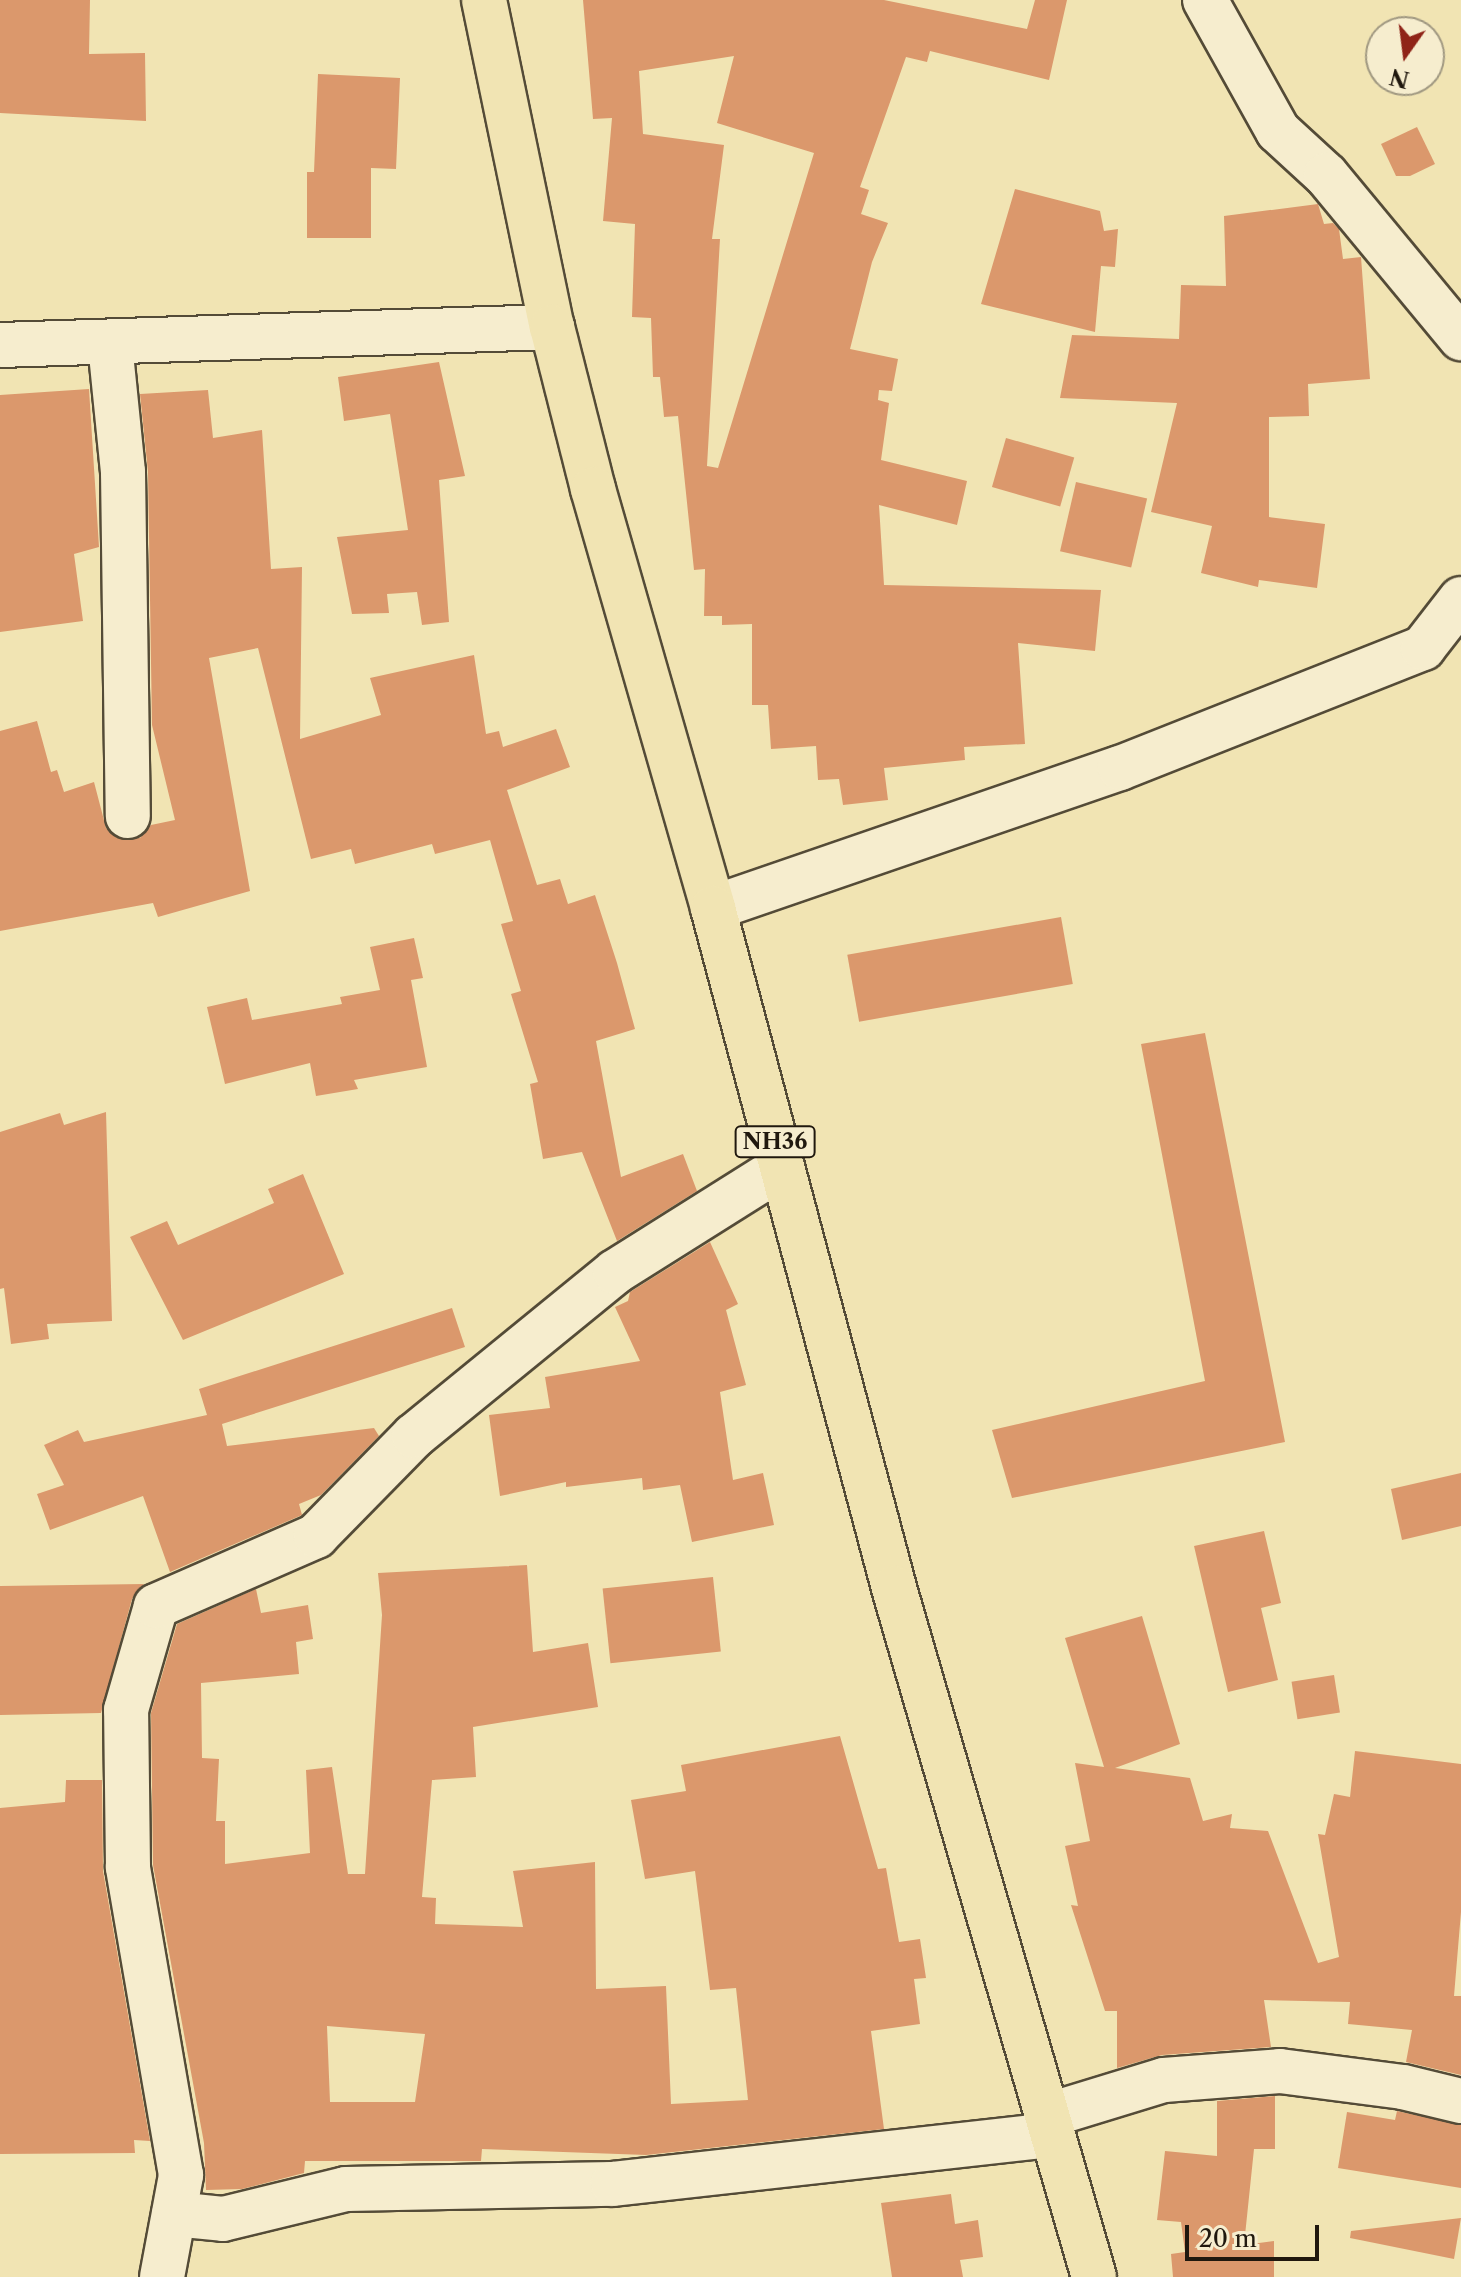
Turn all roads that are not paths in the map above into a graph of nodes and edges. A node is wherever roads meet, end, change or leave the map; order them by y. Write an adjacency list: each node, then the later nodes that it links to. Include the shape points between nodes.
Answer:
1 (484, 0): 3 (highway, NH36)
2 (1205, 0): 4 (street, via 1278,131 1326,175)
3 (552, 327): 5 (street); 9 (highway, NH36)
4 (1461, 338)
5 (110, 344): 6 (street); 8 (street, via 123,472)
6 (0, 345)
7 (1461, 599): 9 (street, via 1423,648 1120,768)
8 (128, 816)
9 (713, 908): 10 (highway, NH36)
10 (782, 1167): 12 (highway, NH36, via 894,1588); 13 (street, via 615,1272 414,1436 316,1536 156,1606 126,1710 128,1867 181,2175)
11 (1461, 2101): 12 (street, via 1403,2087 1280,2071 1164,2080)
12 (1049, 2126): 13 (street, via 613,2184 346,2189 223,2219); 15 (highway, NH36)
13 (174, 2214): 14 (street)
14 (162, 2277)
15 (1094, 2277)

